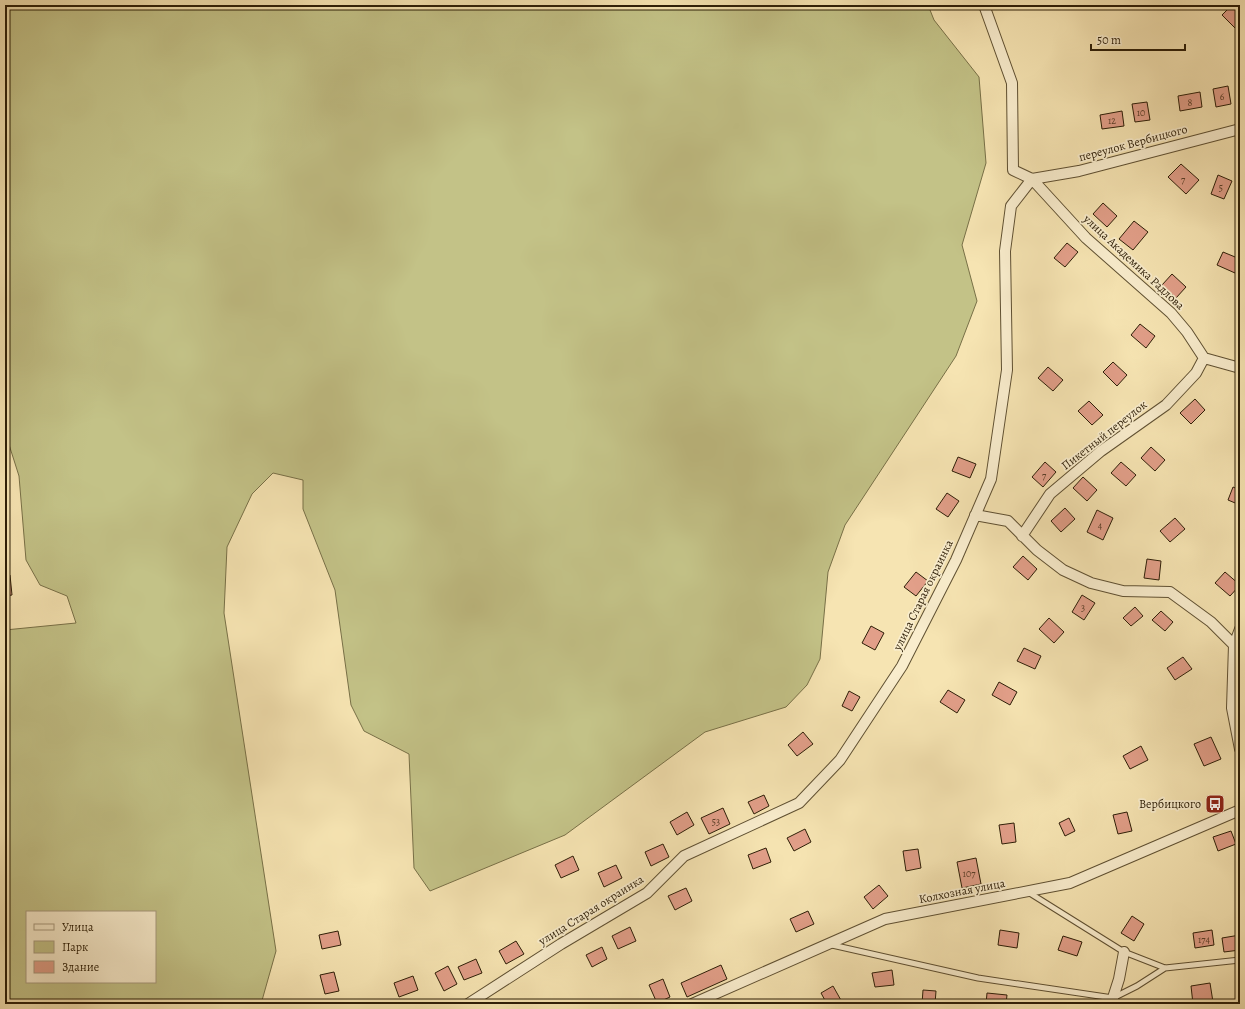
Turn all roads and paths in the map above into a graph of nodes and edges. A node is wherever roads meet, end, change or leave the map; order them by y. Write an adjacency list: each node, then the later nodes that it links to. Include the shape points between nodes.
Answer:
1 (984, 5): 3 (street, via 1012,83 1013,170)
2 (1240, 129): 3 (street, переулок Вербицкого, via 1079,170)
3 (1032, 179): 4 (street, улица Академика Радлова, via 1086,238 1171,313); 6 (street, улица Старая окраинка, via 1011,206 1005,251 1007,370 992,479)
4 (1204, 358): 5 (street); 7 (street, Пикетный переулок, via 1196,373 1166,404 1101,451 1050,494)
5 (1240, 368)
6 (975, 515): 7 (street, via 1008,522); 18 (street, улица Старая окраинка, via 956,560 902,666 840,760 799,803 684,856 647,894 561,944)
7 (1022, 536): 9 (street, via 1063,570 1091,583 1123,591 1170,592 1211,622)
8 (1240, 629): 9 (street)
9 (1234, 645): 10 (street, via 1232,708)
10 (1240, 749)
11 (1240, 810): 12 (street, Колхозная улица, via 1070,883)
12 (1027, 891): 13 (street, Колхозная улица, via 885,919); 14 (lane)
13 (829, 944): 17 (lane, via 978,978); 19 (street, Колхозная улица)
14 (1124, 952): 16 (lane); 17 (street)
15 (1240, 960): 16 (lane)
16 (1165, 968): 17 (lane)
17 (1112, 1001)
18 (468, 1004)
19 (692, 1004)

